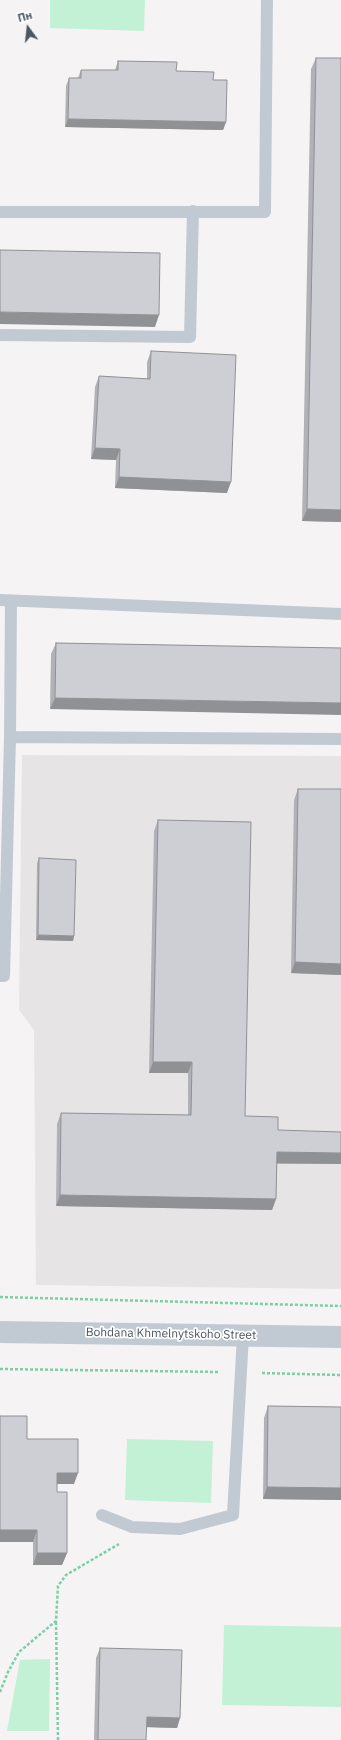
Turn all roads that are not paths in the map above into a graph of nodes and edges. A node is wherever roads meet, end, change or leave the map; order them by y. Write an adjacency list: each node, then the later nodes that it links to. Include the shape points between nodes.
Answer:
1 (267, 0): 2 (lane, via 265,212)
2 (193, 211): 3 (lane); 4 (lane, via 190,337)
3 (0, 212)
4 (0, 335)
5 (5, 601): 6 (lane); 7 (lane)
6 (341, 614)
7 (10, 737): 8 (lane); 9 (lane, via 4,976)
8 (341, 739)
9 (0, 976)
10 (0, 1332): 11 (street, Bohdana Khmelnytskoho Street)
11 (243, 1335): 12 (street, Bohdana Khmelnytskoho Street); 13 (lane, via 233,1515 180,1530 132,1527)
12 (341, 1337)
13 (102, 1515)

